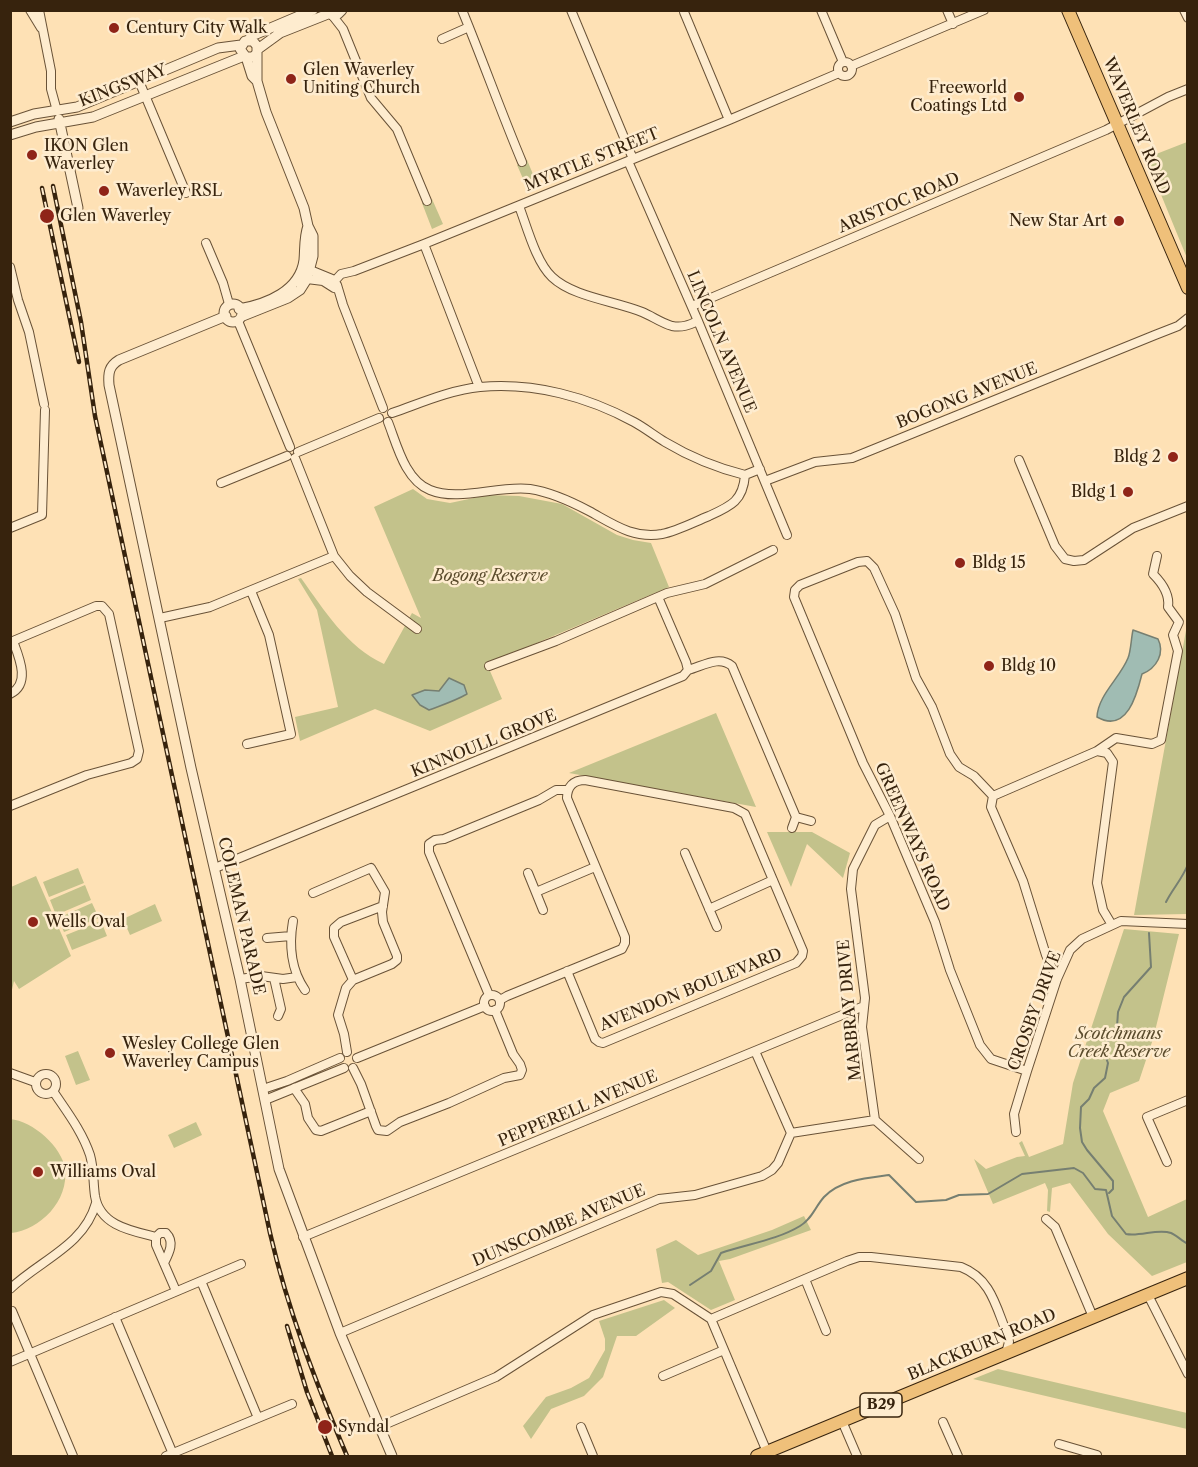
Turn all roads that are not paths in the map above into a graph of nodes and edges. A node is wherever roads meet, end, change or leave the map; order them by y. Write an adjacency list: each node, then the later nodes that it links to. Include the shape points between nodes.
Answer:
1 (30, 10): 16 (street)
2 (39, 10): 16 (street)
3 (313, 10): 18 (street, KINGSWAY)
4 (462, 10): 15 (street)
5 (571, 10): 35 (street, LINCOLN AVENUE)
6 (821, 10): 21 (street)
7 (947, 10): 14 (street)
8 (984, 10): 14 (street)
9 (1068, 10): 33 (main road, WAVERLEY ROAD)
10 (1184, 10): 13 (street)
11 (684, 12): 30 (street)
12 (334, 13): 19 (street, via 280,33); 38 (street, via 371,98 397,129)
13 (1188, 18)
14 (952, 24): 21 (street)
15 (469, 27): 17 (street); 36 (street)
16 (42, 30): 28 (street)
17 (442, 39)
18 (244, 43): 19 (street, via 256,43); 20 (street, via 240,49); 23 (street, KINGSWAY, via 218,48)
19 (257, 51): 20 (street, via 253,57); 24 (street)
20 (245, 56): 24 (street); 26 (street, KINGSWAY)
21 (847, 64): 22 (street, via 839,66); 22 (street, via 852,71 848,76)
22 (839, 73): 30 (street, MYRTLE STREET)
23 (139, 81): 26 (street); 27 (street, KINGSWAY)
24 (257, 81): 41 (street)
25 (1188, 89): 33 (street, ARISTOC ROAD)
26 (145, 95): 29 (street, KINGSWAY); 37 (street)
27 (81, 105): 28 (street, KINGSWAY); 29 (street)
28 (57, 111): 31 (street, KINGSWAY); 32 (street)
29 (86, 118): 32 (street, KINGSWAY)
30 (729, 120): 35 (street, MYRTLE STREET)
31 (10, 122)
32 (61, 123): 34 (street, KINGSWAY); 40 (street)
33 (1117, 125): 47 (main road, WAVERLEY ROAD); 50 (street, ARISTOC ROAD)
34 (10, 135)
35 (630, 160): 39 (street, MYRTLE STREET); 50 (street, LINCOLN AVENUE)
36 (522, 162)
37 (186, 193)
38 (427, 201)
39 (519, 206): 43 (street, MYRTLE STREET); 54 (street, via 543,266 566,287 642,312 670,326 683,327)
40 (78, 208)
41 (308, 226): 45 (street, via 313,236); 51 (street, via 298,278 287,290)
42 (206, 243): 49 (street)
43 (424, 244): 46 (street, MYRTLE STREET, via 354,271); 57 (street)
44 (10, 267): 48 (street)
45 (309, 275): 46 (street); 51 (street, via 300,290 288,298)
46 (334, 285): 58 (street)
47 (1188, 288)
48 (14, 302): 69 (street, via 29,332 44,407 42,515)
49 (229, 304): 51 (street); 52 (street)
50 (692, 306): 54 (street, LINCOLN AVENUE)
51 (240, 315): 52 (street, via 232,321); 62 (street)
52 (226, 316): 76 (street, COLEMAN PARADE, via 119,360 108,377)
53 (1188, 318): 56 (street, BOGONG AVENUE)
54 (698, 321): 64 (street, LINCOLN AVENUE)
55 (1188, 324): 56 (street, BOGONG AVENUE)
56 (1178, 326): 66 (street, BOGONG AVENUE, via 852,458 815,462)
57 (479, 387): 59 (street); 65 (street, via 545,390 589,400 699,460)
58 (383, 408): 59 (street); 60 (street)
59 (392, 413): 61 (street)
60 (379, 418): 61 (street); 62 (street)
61 (388, 422): 65 (street, via 409,473 430,490 450,495 532,489 564,499 622,531 643,535 662,534 728,507 744,489)
62 (292, 453): 67 (street); 72 (street)
63 (1019, 460): 68 (street, via 1055,546 1065,559 1084,560 1133,528)
64 (760, 469): 65 (street); 66 (street, LINCOLN AVENUE)
65 (746, 475)
66 (765, 481): 70 (street, LINCOLN AVENUE)
67 (221, 483)
68 (1188, 506)
69 (10, 528)
70 (787, 534)
71 (772, 550): 75 (street, via 705,584)
72 (334, 556): 74 (street); 77 (street, via 367,592)
73 (1157, 556): 83 (street, via 1154,574 1179,622 1173,635 1178,651 1161,740 1152,744 1116,738)
74 (252, 591): 76 (street, via 210,607); 82 (street, via 269,634 291,734)
75 (658, 597): 79 (street); 80 (street)
76 (160, 618): 93 (street, COLEMAN PARADE)
77 (417, 628)
78 (12, 637): 81 (street, via 23,681); 86 (street, via 96,606 106,609 139,751 131,763 87,775)
79 (489, 666)
80 (688, 670): 88 (street, KINNOULL GROVE, via 719,660 732,666); 93 (street, KINNOULL GROVE, via 676,679)
81 (10, 694)
82 (247, 744)
83 (1097, 751): 85 (street); 103 (street, via 1107,753 1113,762 1097,882 1103,910)
84 (567, 790): 92 (street); 95 (street, AVENDON BOULEVARD, via 574,782 585,780 741,811); 114 (street, via 556,790 429,844)
85 (993, 796): 87 (street, GREENWAYS ROAD, via 959,767 950,754 874,568 867,561 858,562 800,585 794,597 863,763); 111 (street, via 991,807 1023,880)
86 (10, 806)
87 (890, 816): 117 (street, MARBRAY DRIVE, via 875,825 852,874); 125 (street, GREENWAYS ROAD, via 935,922 980,1045 991,1059)
88 (796, 817): 89 (street); 90 (street)
89 (811, 822)
90 (792, 828)
91 (684, 853): 99 (street)
92 (595, 867): 96 (street); 107 (street, via 625,943 622,949)
93 (215, 868): 110 (street, COLEMAN PARADE)
94 (528, 873): 96 (street)
95 (773, 880): 99 (street); 107 (street, AVENDON BOULEVARD, via 802,951 796,963 603,1042 596,1039)
96 (536, 892): 100 (street)
97 (313, 893): 98 (street, via 371,868 385,892)
98 (383, 906): 112 (street, via 383,922 397,960); 112 (street, via 334,928 334,937)
99 (709, 909): 104 (street)
100 (543, 910)
101 (293, 921): 105 (street)
102 (1188, 924): 103 (street, CROSBY DRIVE, via 1121,921)
103 (1112, 925): 111 (street, CROSBY DRIVE, via 1082,939 1070,950)
104 (717, 927)
105 (291, 936): 106 (street); 108 (street)
106 (267, 938)
107 (567, 971): 115 (street)
108 (297, 977): 109 (street); 113 (street)
109 (274, 978): 110 (street); 119 (street, via 281,1009)
110 (240, 979): 129 (street, COLEMAN PARADE)
111 (1057, 979): 125 (street, CROSBY DRIVE)
112 (353, 980): 121 (street, via 346,988 338,1015 344,1034)
113 (305, 990)
114 (489, 995): 115 (street); 116 (street)
115 (500, 1000): 118 (street)
116 (485, 1006): 118 (street); 122 (street)
117 (864, 1006): 120 (street, PEPPERELL AVENUE); 134 (street, MARBRAY DRIVE, via 862,1027)
118 (495, 1010): 133 (street, via 520,1064 520,1075 504,1078 387,1131 378,1130)
119 (278, 1016)
120 (755, 1051): 136 (street); 142 (street, PEPPERELL AVENUE)
121 (344, 1055): 122 (street, via 353,1053); 123 (street, via 340,1063); 129 (street)
122 (357, 1058): 124 (street)
123 (344, 1068): 124 (street); 128 (street)
124 (353, 1068): 133 (street)
125 (1027, 1071): 135 (street, CROSBY DRIVE, via 1014,1114)
126 (10, 1073): 127 (street)
127 (35, 1082): 130 (street, via 44,1094); 130 (street, via 42,1074 52,1075 56,1084)
128 (294, 1088): 131 (street); 133 (street, via 302,1096 316,1130)
129 (263, 1089): 131 (street, COLEMAN PARADE)
130 (53, 1091): 139 (street, via 86,1144)
131 (265, 1100): 142 (street, COLEMAN PARADE, via 279,1169)
132 (1188, 1100): 138 (street, via 1147,1117)
133 (371, 1111)
134 (875, 1120): 136 (street); 137 (street)
135 (1016, 1132)
136 (791, 1133): 156 (street, DUNSCOMBE AVENUE, via 778,1163 762,1176 695,1195 659,1199)
137 (919, 1159)
138 (1167, 1162)
139 (96, 1203): 141 (street, via 118,1226); 148 (street, via 76,1238)
140 (1046, 1219): 153 (street, via 1055,1227)
141 (156, 1237): 143 (street); 143 (street, via 166,1233 170,1237)
142 (303, 1237): 156 (street, COLEMAN PARADE)
143 (164, 1263): 149 (street)
144 (241, 1264): 147 (street)
145 (1188, 1278): 150 (main road, BLACKBURN ROAD / B29)
146 (805, 1279): 154 (street); 155 (street); 159 (street, via 859,1257 961,1267 973,1272 989,1289 1008,1336)
147 (201, 1281): 149 (street); 164 (street)
148 (10, 1289)
149 (176, 1291): 152 (street)
150 (1148, 1295): 153 (main road, BLACKBURN ROAD / B29); 161 (street)
151 (12, 1311): 158 (street)
152 (115, 1317): 158 (street); 171 (street)
153 (1094, 1317): 159 (main road, BLACKBURN ROAD / B29)
154 (711, 1319): 157 (street); 167 (street, via 673,1294 661,1292 604,1310 496,1377)
155 (826, 1331)
156 (340, 1333): 167 (street, COLEMAN PARADE)
157 (724, 1350): 162 (street); 170 (street)
158 (30, 1353): 160 (street); 172 (street)
159 (1006, 1353): 165 (main road, BLACKBURN ROAD / B29)
160 (10, 1362)
161 (1188, 1374)
162 (663, 1376)
163 (292, 1404): 164 (street)
164 (258, 1418): 171 (street)
165 (842, 1421): 170 (main road, BLACKBURN ROAD / B29); 175 (street)
166 (943, 1422): 176 (street)
167 (379, 1427): 173 (street, COLEMAN PARADE)
168 (581, 1427): 174 (street)
169 (1059, 1444): 177 (street)
170 (762, 1454)
171 (170, 1455)
172 (73, 1456)
173 (392, 1456)
174 (593, 1456)
175 (857, 1456)
176 (958, 1456)
177 (1097, 1456)

